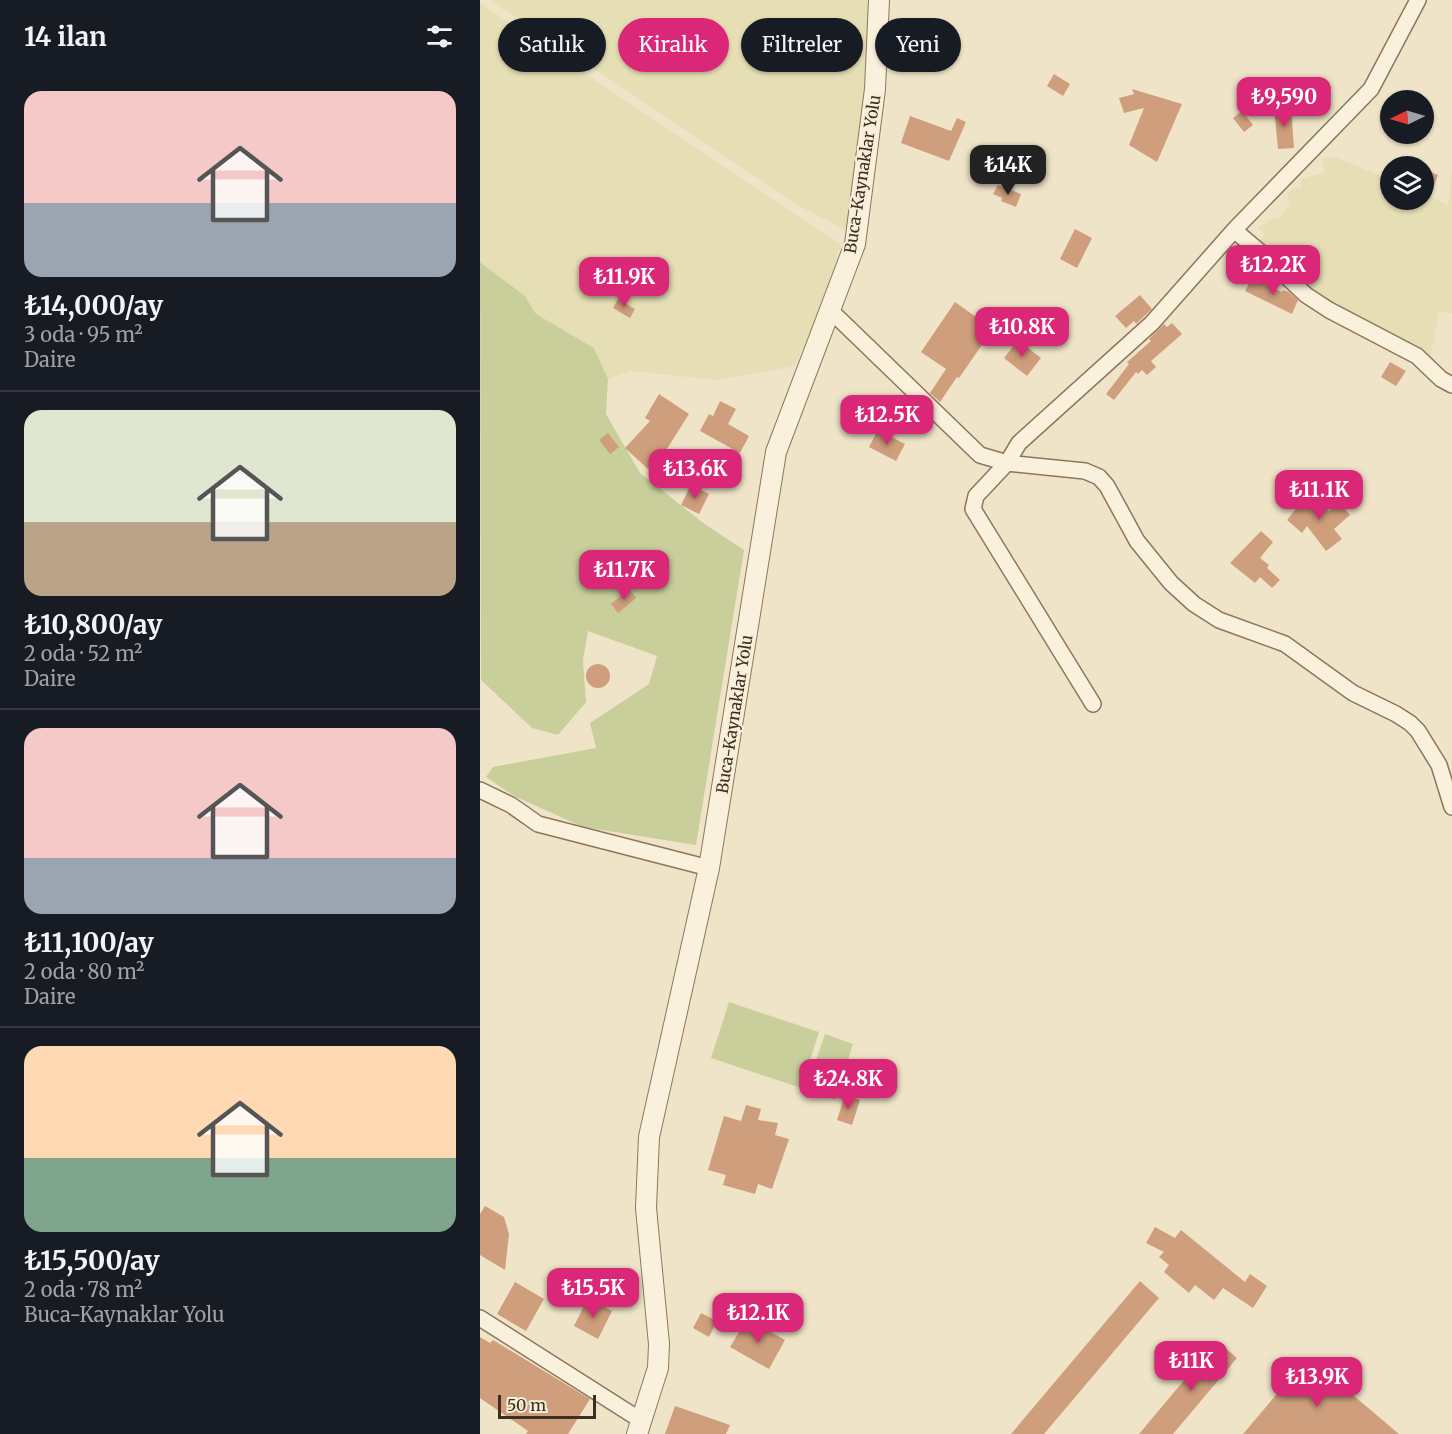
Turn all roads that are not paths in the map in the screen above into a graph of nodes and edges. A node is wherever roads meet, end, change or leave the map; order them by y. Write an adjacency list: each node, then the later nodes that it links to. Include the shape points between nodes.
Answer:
1 (879, 0): 4 (street, Buca-Kaynaklar Yolu, via 875,89 855,244)
2 (1418, 0): 3 (street, via 1371,89)
3 (1234, 230): 5 (street, via 1306,295 1417,356); 6 (street, via 1152,323 1019,442)
4 (831, 311): 6 (street, via 980,455); 10 (street, Buca-Kaynaklar Yolu, via 776,452)
5 (1452, 385)
6 (1007, 463): 7 (street, via 976,495 973,509); 9 (street, via 1085,471 1099,477 1137,541 1171,584 1194,604 1219,620 1285,644 1353,693 1410,723 1439,765)
7 (1093, 704)
8 (480, 790): 10 (street, via 511,805 538,825)
9 (1452, 807)
10 (709, 868): 12 (street, Buca-Kaynaklar Yolu, via 649,1137 646,1208 659,1344 658,1368)
11 (480, 1318): 12 (street)
12 (639, 1427)

